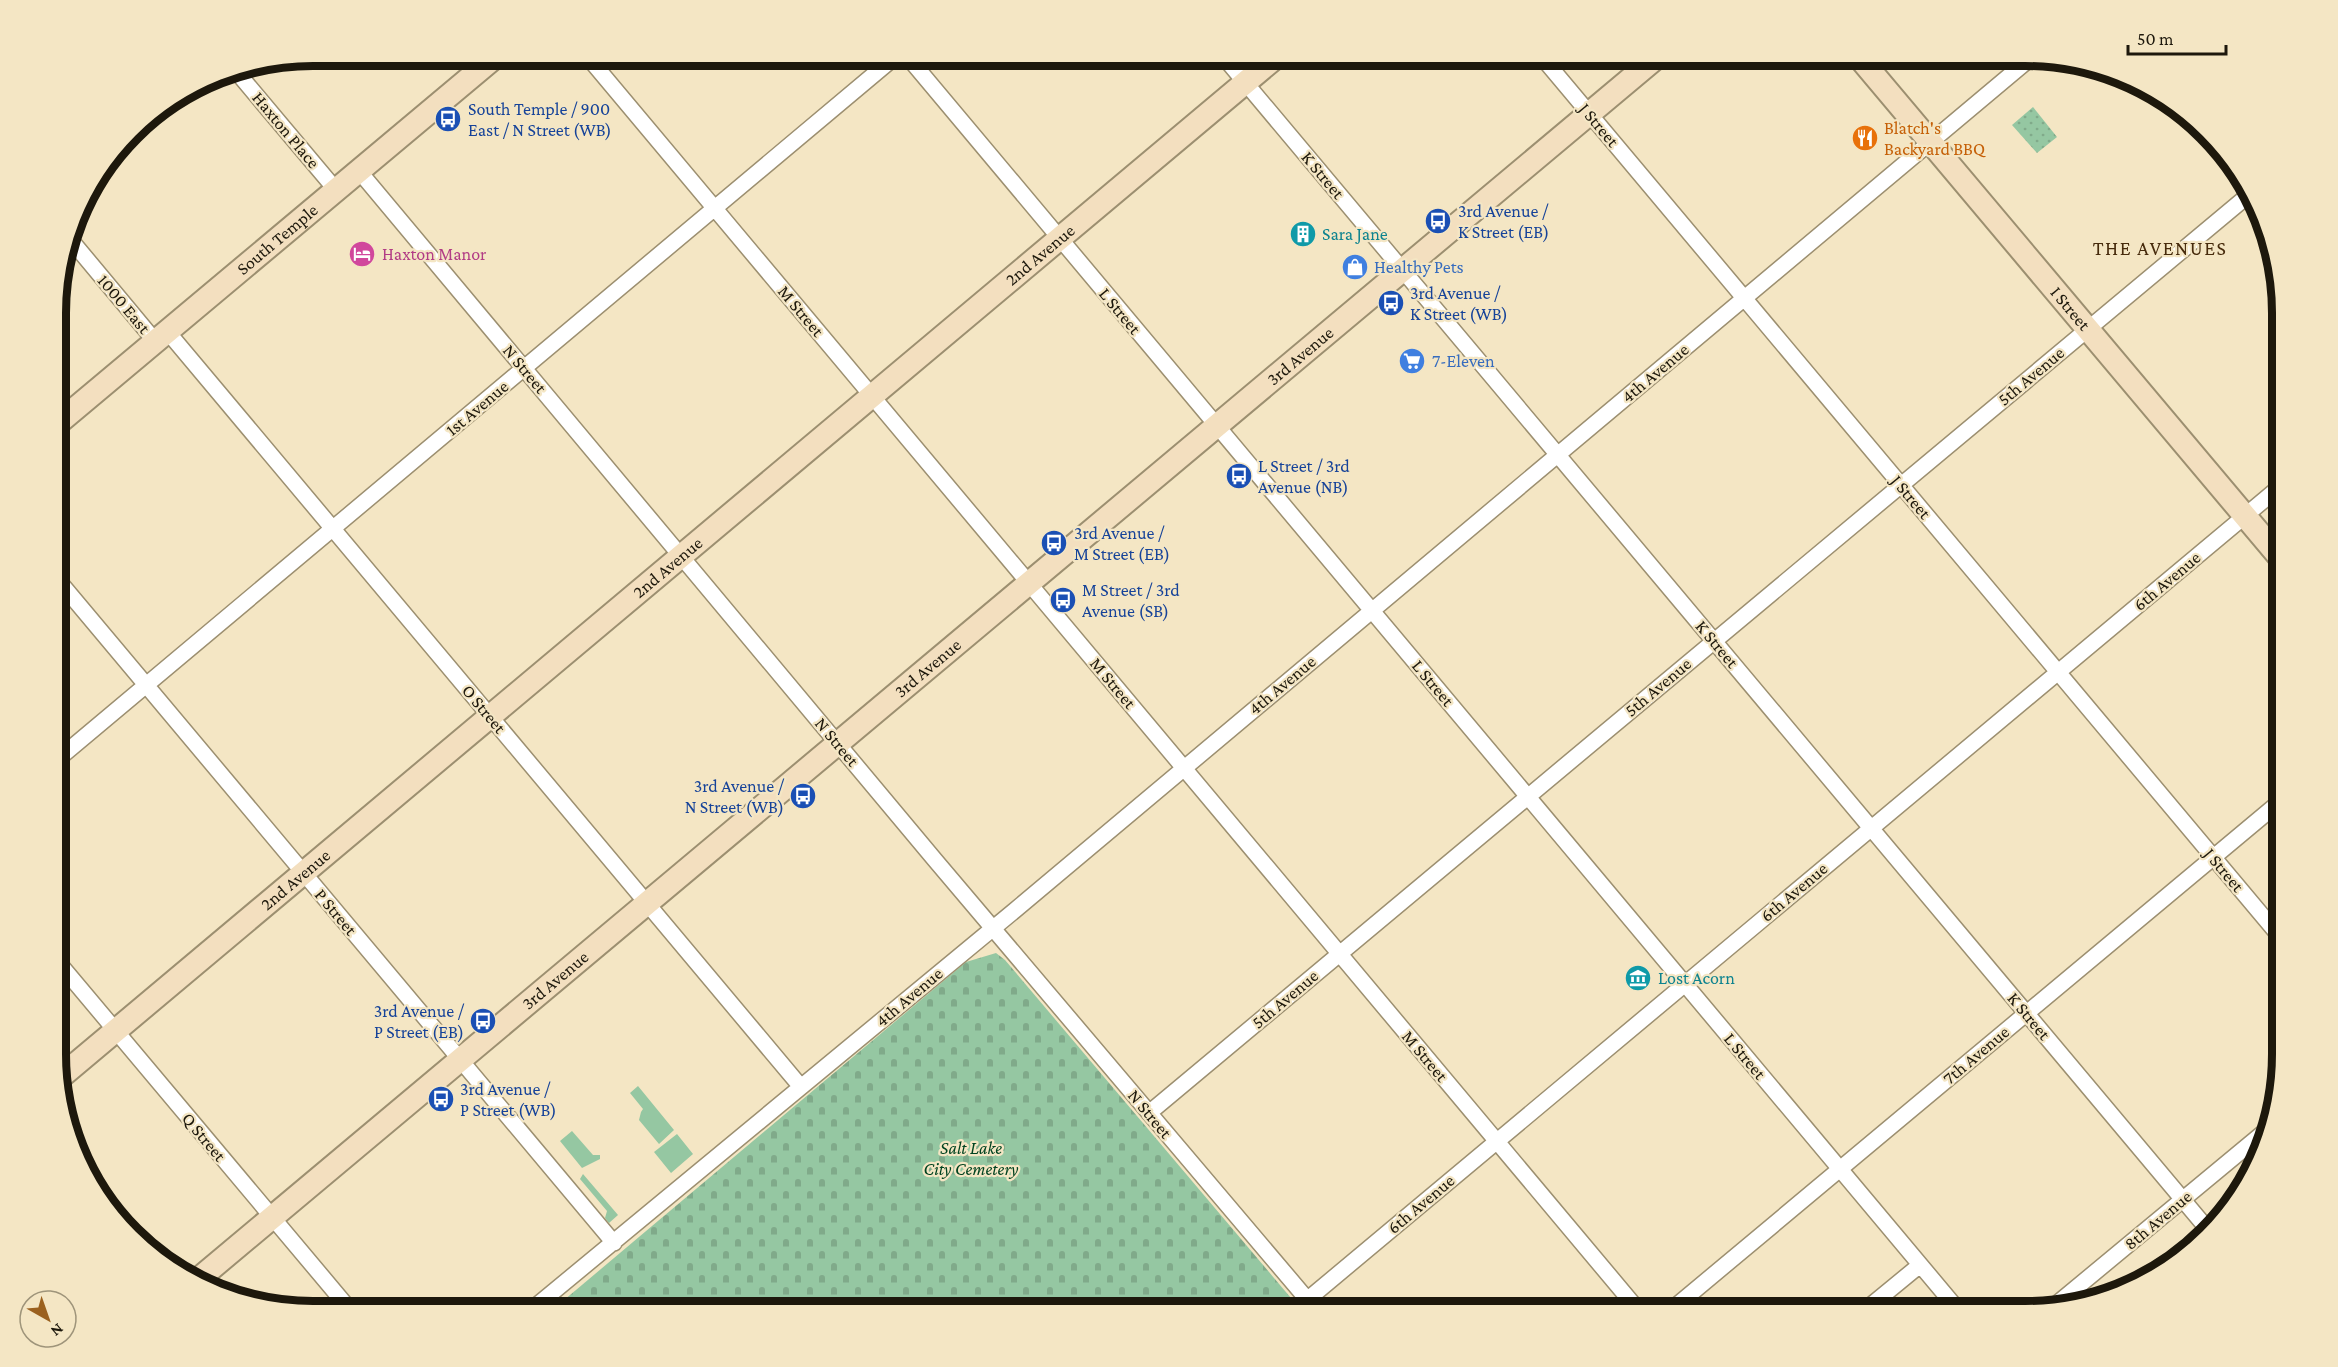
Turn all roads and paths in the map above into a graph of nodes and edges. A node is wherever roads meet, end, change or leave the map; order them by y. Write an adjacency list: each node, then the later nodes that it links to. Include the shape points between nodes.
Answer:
1 (484, 66): 15 (street, South Temple)
2 (595, 66): 18 (street, M Street)
3 (884, 66): 18 (street, 1st Avenue)
4 (915, 66): 19 (street, L Street)
5 (1231, 66): 12 (street, K Street)
6 (1265, 66): 12 (street, 2nd Avenue)
7 (1549, 66): 13 (street, J Street)
8 (1646, 66): 13 (street, 3rd Avenue)
9 (1866, 66): 14 (street, I Street)
10 (2022, 66): 14 (street, 4th Avenue)
11 (241, 77): 16 (street, Haxton Place)
12 (1245, 82): 19 (street, 2nd Avenue); 21 (street, K Street)
13 (1589, 114): 21 (street, 3rd Avenue); 22 (street, J Street)
14 (1931, 142): 22 (street, 4th Avenue); 23 (street, I Street)
15 (359, 171): 16 (street, South Temple); 25 (street, N Street)
16 (336, 190): 24 (street, South Temple)
17 (2244, 199): 23 (street, 5th Avenue)
18 (715, 209): 25 (street, 1st Avenue); 26 (street, M Street)
19 (1059, 239): 26 (street, 2nd Avenue); 28 (street, L Street)
20 (75, 245): 24 (street, 1000 East)
21 (1402, 270): 28 (street, 3rd Avenue); 29 (street, K Street)
22 (1744, 299): 29 (street, 4th Avenue); 30 (street, J Street)
23 (2087, 328): 30 (street, 5th Avenue); 32 (street, I Street)
24 (161, 336): 27 (street, South Temple); 33 (street, O Street)
25 (524, 368): 33 (street, 1st Avenue); 35 (street, N Street)
26 (873, 396): 35 (street, 2nd Avenue); 36 (street, M Street)
27 (66, 416)
28 (1216, 427): 36 (street, 3rd Avenue); 38 (street, L Street)
29 (1558, 454): 38 (street, 4th Avenue); 39 (street, K Street)
30 (1900, 484): 39 (street, 5th Avenue); 40 (street, J Street)
31 (2272, 494): 32 (street, 6th Avenue)
32 (2246, 516): 34 (street, I Street); 40 (street, 6th Avenue)
33 (333, 529): 41 (street, 1st Avenue); 42 (street, O Street)
34 (2272, 548)
35 (682, 556): 42 (street, 2nd Avenue); 43 (street, N Street)
36 (1029, 583): 43 (street, 3rd Avenue); 45 (street, M Street)
37 (66, 590): 41 (street, P Street)
38 (1372, 611): 45 (street, 4th Avenue); 46 (street, L Street)
39 (1714, 640): 46 (street, 5th Avenue); 48 (street, K Street)
40 (2058, 672): 48 (street, 6th Avenue); 49 (street, J Street)
41 (145, 686): 44 (street, 1st Avenue); 50 (street, P Street)
42 (490, 716): 50 (street, 2nd Avenue); 51 (street, O Street)
43 (838, 743): 51 (street, 3rd Avenue); 53 (street, N Street)
44 (66, 752)
45 (1184, 767): 53 (street, 4th Avenue); 54 (street, M Street)
46 (1527, 796): 54 (street, 5th Avenue); 56 (street, L Street)
47 (2272, 808): 49 (street, 7th Avenue)
48 (1870, 828): 56 (street, 6th Avenue); 57 (street, K Street)
49 (2213, 857): 52 (street, J Street); 57 (street, 7th Avenue)
50 (303, 872): 58 (street, 2nd Avenue); 59 (street, P Street)
51 (647, 902): 59 (street, 3rd Avenue); 61 (street, O Street)
52 (2272, 927)
53 (993, 928): 61 (street, 4th Avenue); 62 (street, N Street)
54 (1340, 953): 62 (street, 5th Avenue); 64 (street, M Street)
55 (66, 972): 58 (street, Q Street)
56 (1684, 984): 64 (street, 6th Avenue); 65 (street, L Street)
57 (2026, 1013): 65 (street, 7th Avenue); 66 (street, K Street)
58 (115, 1030): 60 (street, 2nd Avenue); 67 (street, Q Street)
59 (459, 1060): 67 (street, 3rd Avenue); 69 (street, P Street)
60 (67, 1071)
61 (801, 1087): 69 (street, 4th Avenue)
62 (1149, 1113): 75 (street, N Street)
63 (2257, 1138): 66 (street, 8th Avenue)
64 (1496, 1141): 76 (street, 6th Avenue); 77 (street, M Street)
65 (1839, 1168): 70 (street, L Street); 78 (street, 7th Avenue)
66 (2183, 1200): 68 (street, K Street); 72 (street, 8th Avenue)
67 (272, 1218): 71 (street, 3rd Avenue); 73 (street, Q Street)
68 (2204, 1225)
69 (614, 1243): 74 (street, 4th Avenue)
70 (1920, 1265): 79 (street); 80 (street, L Street)
71 (202, 1275)
72 (2064, 1298)
73 (343, 1301)
74 (542, 1301)
75 (1308, 1301)
76 (1318, 1301)
77 (1631, 1301)
78 (1682, 1301)
79 (1876, 1301)
80 (1951, 1301)

